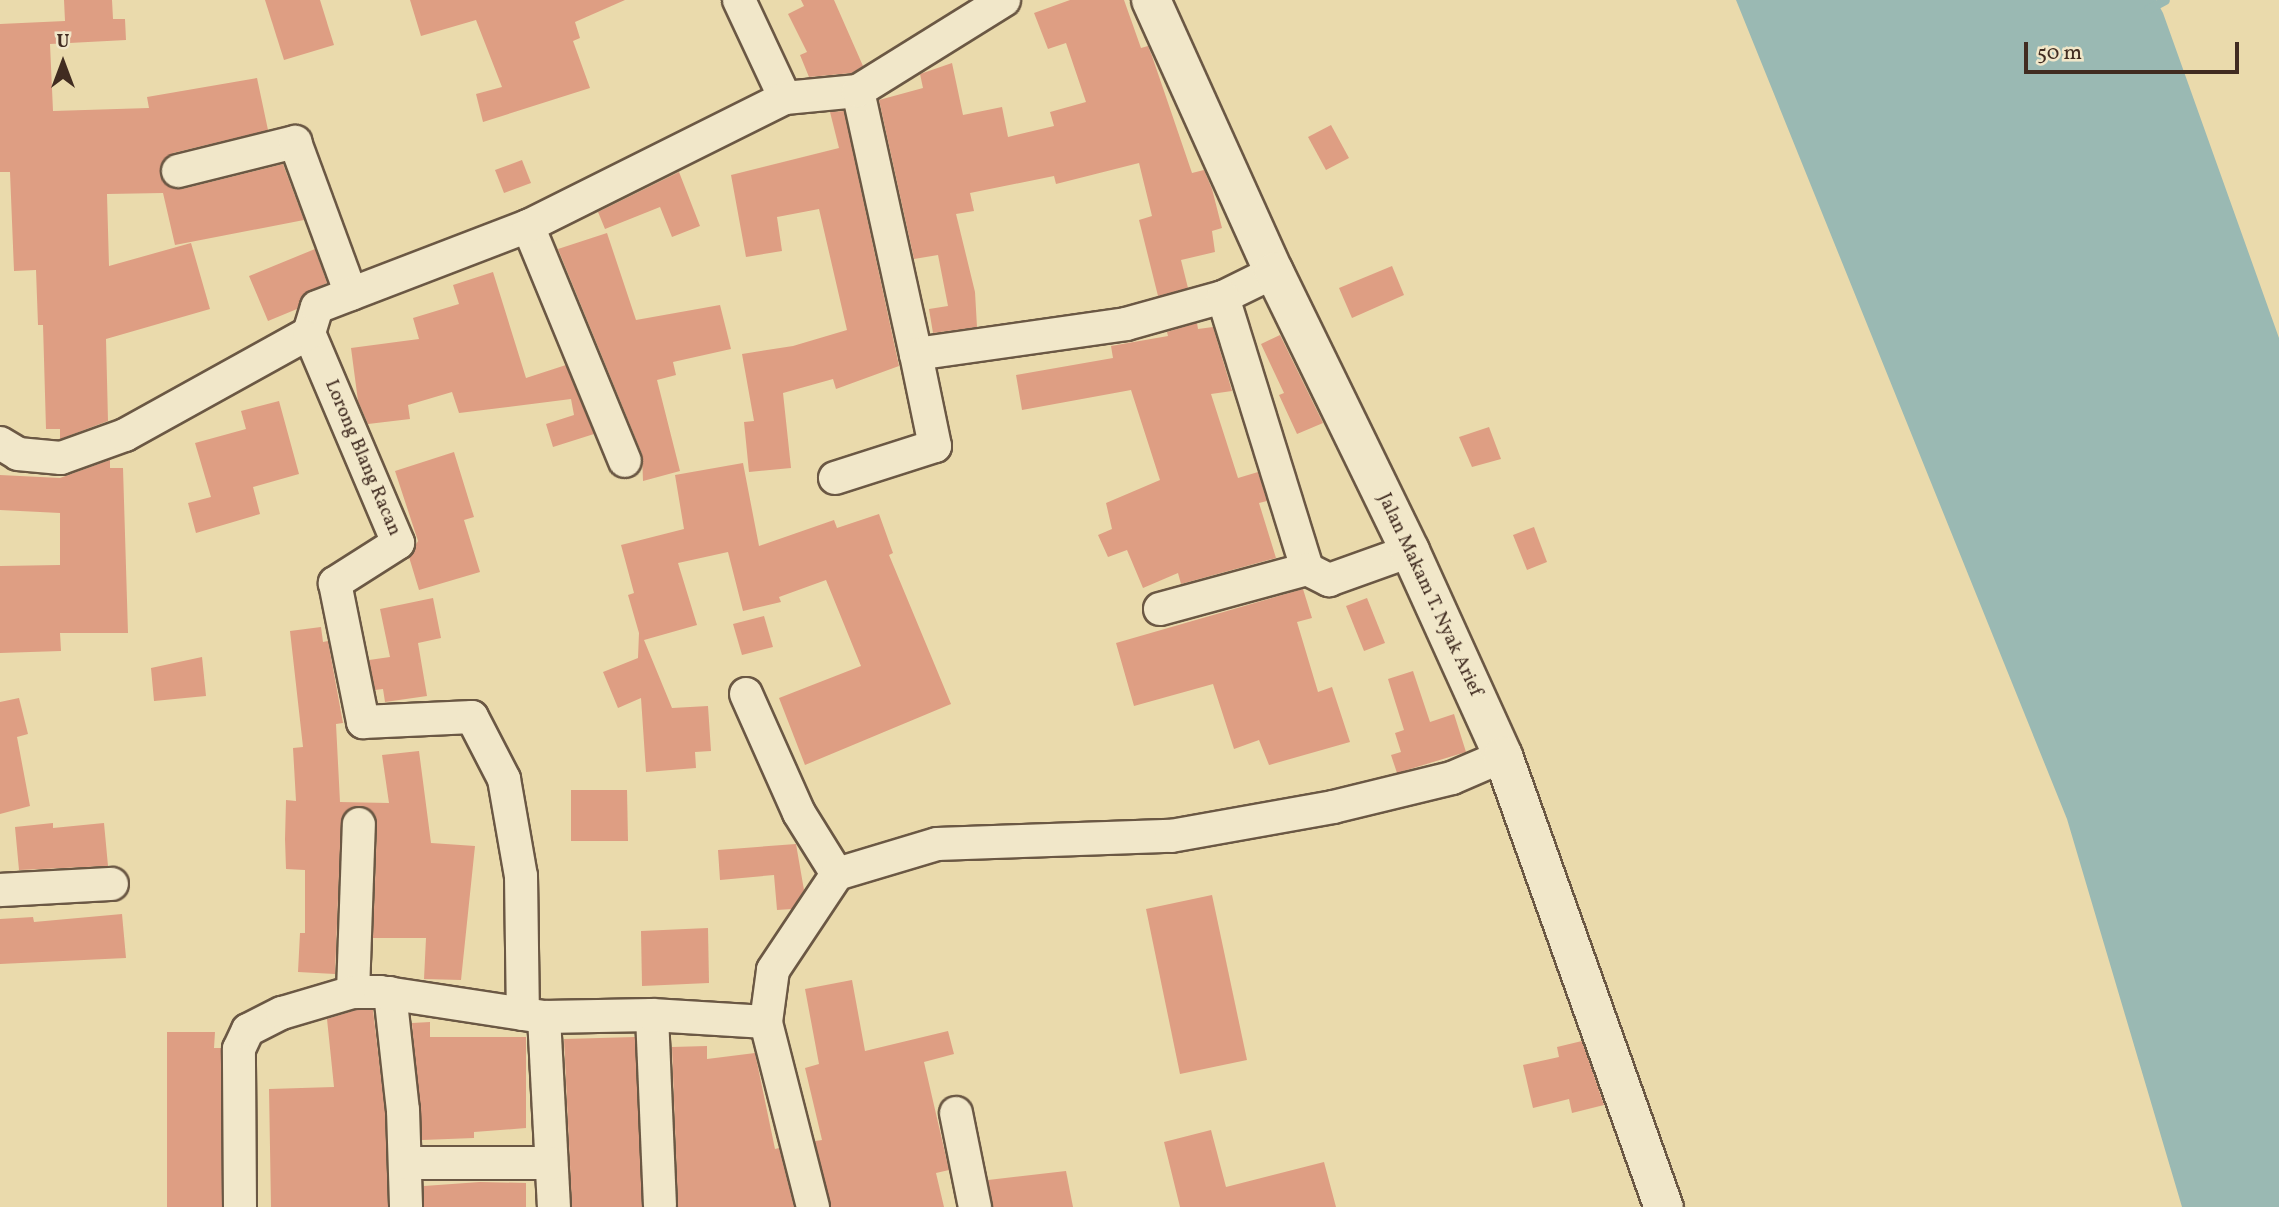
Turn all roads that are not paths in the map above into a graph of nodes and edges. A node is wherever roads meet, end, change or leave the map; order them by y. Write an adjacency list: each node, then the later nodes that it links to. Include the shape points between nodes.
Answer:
1 (739, 0): 6 (street)
2 (1004, 0): 4 (street)
3 (1152, 0): 9 (street, Jalan Makam T. Nyak Arief)
4 (964, 11): 5 (street)
5 (858, 91): 6 (street); 13 (street)
6 (785, 98): 8 (street)
7 (178, 171): 10 (street, via 295,142)
8 (528, 226): 10 (street); 15 (street)
9 (1273, 272): 11 (street); 17 (street, Jalan Makam T. Nyak Arief)
10 (351, 294): 12 (street, via 317,307)
11 (1223, 297): 13 (street, via 1126,324); 18 (street)
12 (309, 333): 14 (street, via 84,453 39,458 18,454); 29 (street, Lorong Blang Racan, via 398,543 335,583 363,722 472,717 504,779 521,876)
13 (916, 354): 16 (street, via 936,446)
14 (0, 443)
15 (625, 461)
16 (835, 478)
17 (1410, 551): 18 (street, via 1329,580); 21 (street, Jalan Makam T. Nyak Arief)
18 (1307, 569): 19 (street)
19 (1160, 609)
20 (746, 694): 23 (street, via 799,813)
21 (1503, 756): 23 (street, via 1452,778 1171,836 937,844); 40 (street, Jalan Makam T. Nyak Arief)
22 (359, 824): 26 (street)
23 (837, 874): 30 (street, via 773,970)
24 (112, 884): 25 (street)
25 (0, 890)
26 (353, 992): 27 (street); 35 (street, via 282,1013 248,1030 239,1049)
27 (390, 993): 29 (street); 32 (street)
28 (652, 1015): 29 (street); 30 (street); 34 (street)
29 (533, 1016): 33 (street)
30 (766, 1023): 38 (street)
31 (956, 1113): 39 (street)
32 (405, 1163): 33 (street); 36 (street)
33 (551, 1163): 37 (street)
34 (660, 1205)
35 (240, 1207)
36 (406, 1207)
37 (554, 1207)
38 (813, 1207)
39 (975, 1207)
40 (1664, 1207)

